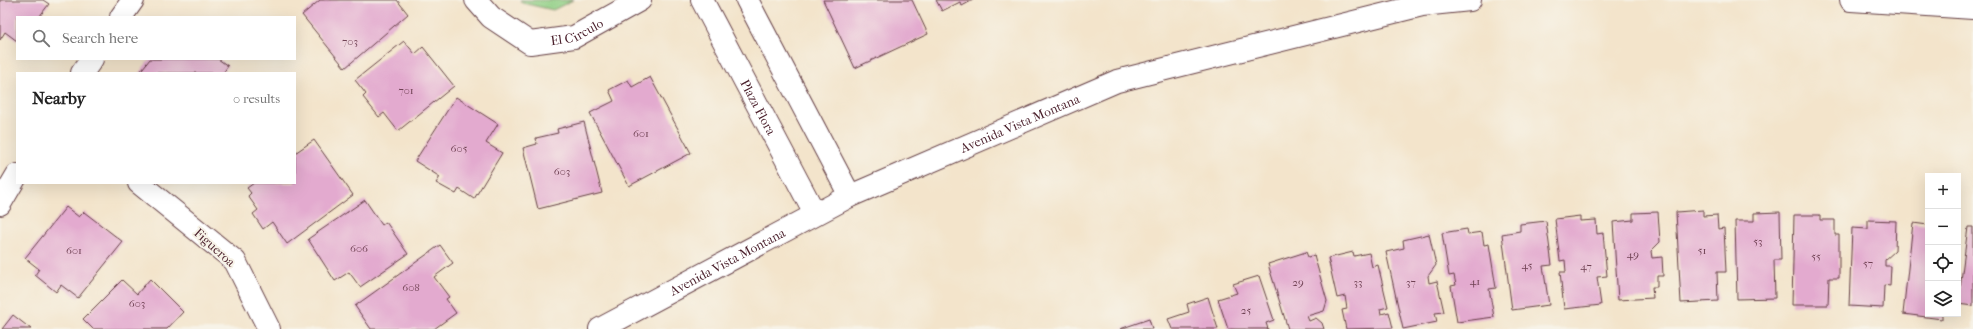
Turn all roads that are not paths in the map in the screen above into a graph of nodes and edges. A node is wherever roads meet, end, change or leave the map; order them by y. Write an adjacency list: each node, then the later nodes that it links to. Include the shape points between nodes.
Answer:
1 (133, 0): 9 (street)
2 (476, 0): 3 (street, El Circulo, via 491,18 530,44 574,37)
3 (640, 0)
4 (702, 0): 16 (street, Plaza Flora)
5 (747, 0): 14 (street)
6 (1470, 0): 14 (street, Avenida Vista Montana, via 1422,5 1117,81)
7 (1851, 0): 8 (street)
8 (1973, 8)
9 (122, 16)
10 (91, 60): 11 (street)
11 (83, 72)
12 (16, 177): 15 (street)
13 (140, 184): 17 (street, Figueroa, via 235,262)
14 (850, 196): 16 (street, Avenida Vista Montana)
15 (0, 204)
16 (815, 214): 18 (street, Avenida Vista Montana)
17 (269, 329)
18 (600, 329)

